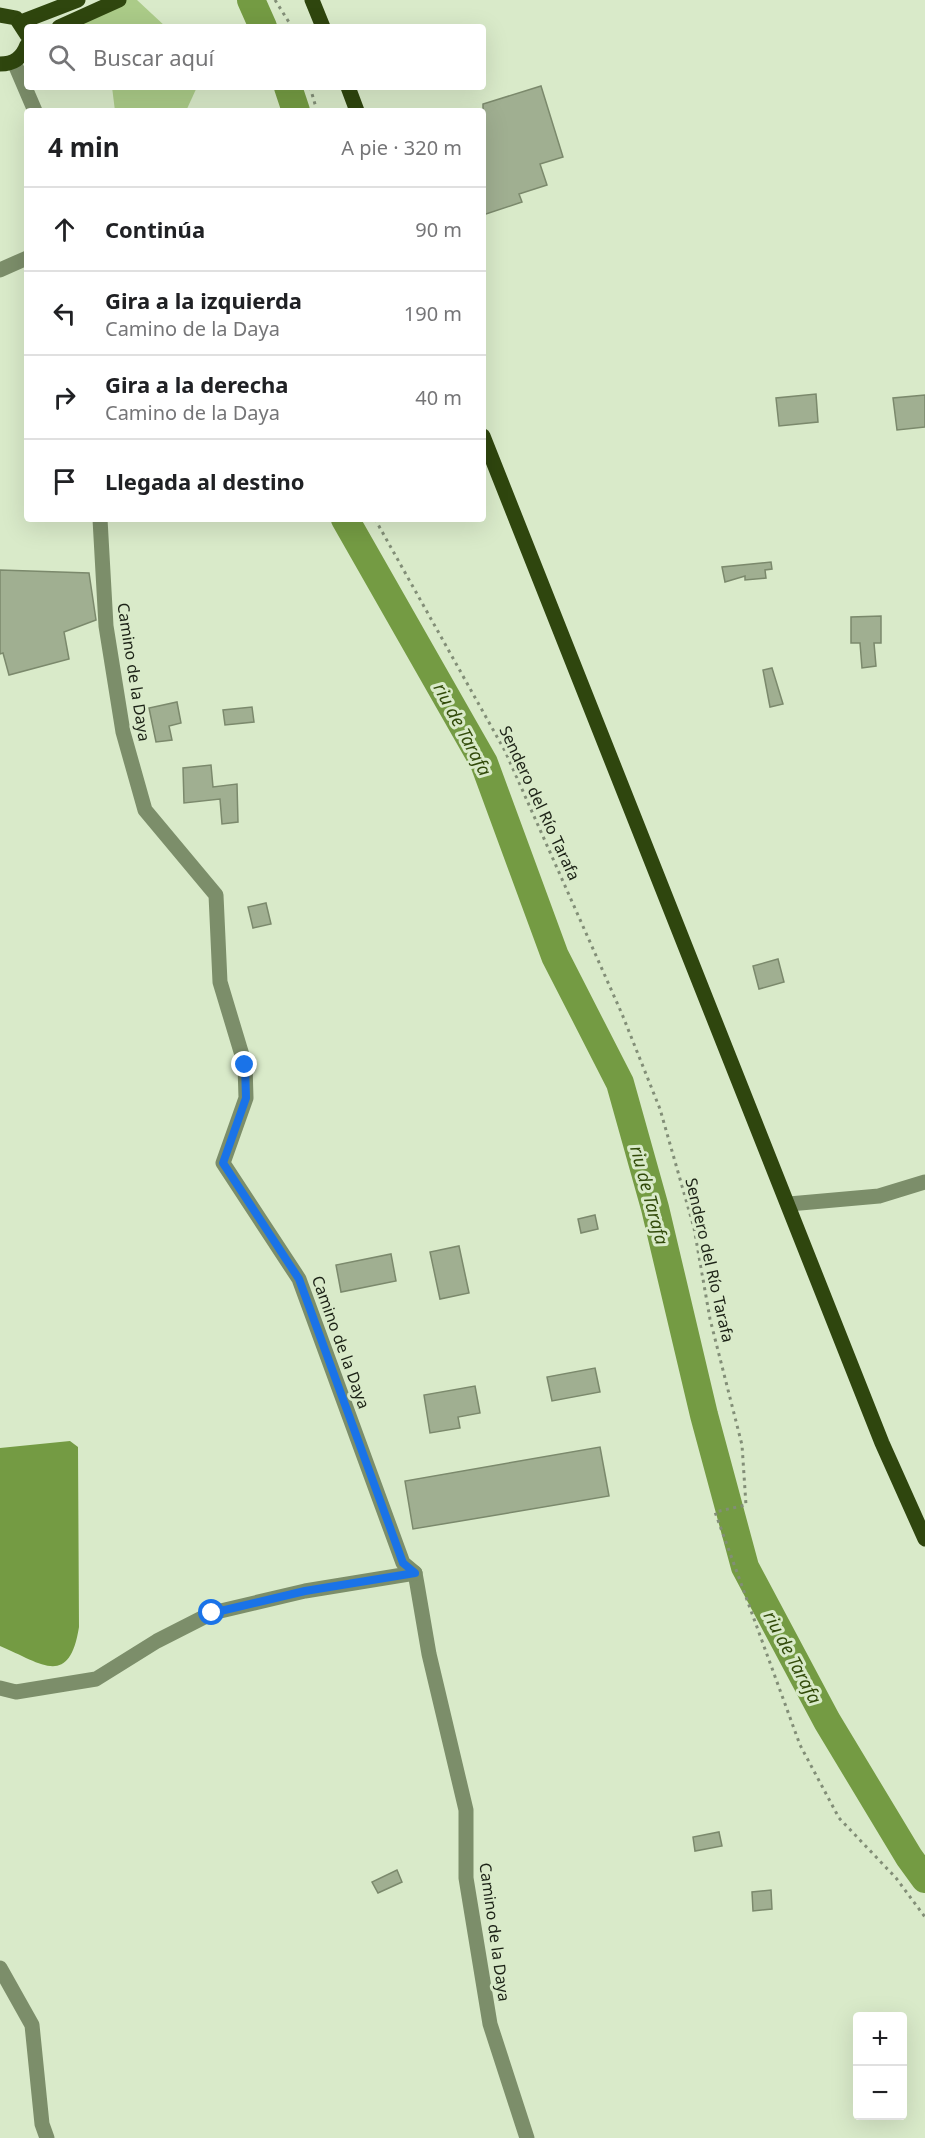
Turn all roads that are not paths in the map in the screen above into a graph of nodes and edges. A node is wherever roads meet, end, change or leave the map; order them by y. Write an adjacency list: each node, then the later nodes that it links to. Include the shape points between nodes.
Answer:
1 (78, 0): 6 (main road)
2 (119, 0): 7 (main road)
3 (312, 0): 8 (main road)
4 (322, 0): 9 (main road)
5 (0, 15): 10 (main road, via 10,16)
6 (33, 24)
7 (66, 24)
8 (322, 24)
9 (329, 24)
10 (24, 29)
11 (24, 50): 12 (main road, via 20,57)
12 (7, 63): 14 (street)
13 (349, 90): 15 (main road)
14 (33, 108)
15 (356, 108)
16 (24, 261): 17 (street)
17 (0, 270)
18 (486, 444): 21 (main road)
19 (100, 522): 23 (street, Camino de la Daya, via 106,626 123,732 145,810 216,895 220,982 245,1065 246,1098 223,1163 299,1279 403,1563)
20 (925, 1182): 21 (street, via 879,1196)
21 (789, 1204): 22 (main road, via 882,1443)
22 (925, 1539)
23 (415, 1573): 24 (street, via 305,1591 212,1613 96,1679 16,1692); 27 (street, Camino de la Daya, via 429,1654 466,1810 466,1878 490,2024)
24 (0, 1688)
25 (0, 1968): 26 (street, via 32,2025 42,2124)
26 (47, 2138)
27 (527, 2138)

